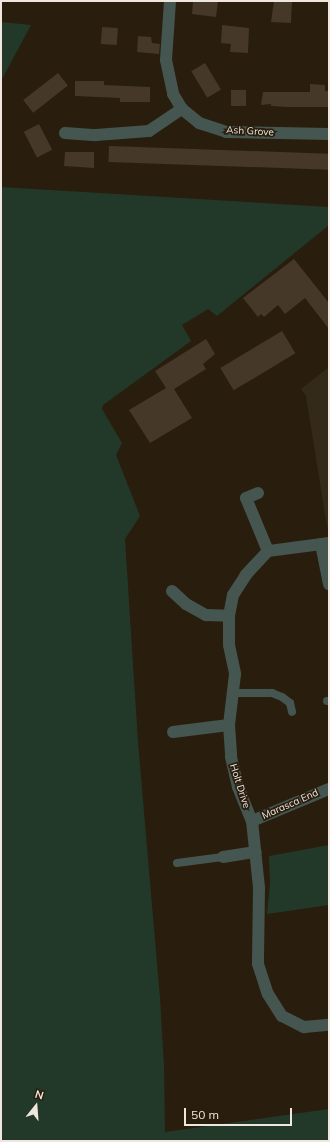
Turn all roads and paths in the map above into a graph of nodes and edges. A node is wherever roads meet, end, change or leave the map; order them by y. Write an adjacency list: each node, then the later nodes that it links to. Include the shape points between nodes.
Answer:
1 (170, 1): 2 (street, via 166,60 173,94)
2 (182, 109): 3 (street, via 149,131 96,136); 4 (street, Ash Grove, via 199,123 226,132)
3 (65, 133)
4 (329, 134)
5 (258, 493): 7 (street, via 246,498)
6 (325, 544): 7 (street); 8 (street)
7 (268, 551): 10 (street, Holt Drive, via 246,575 233,595)
8 (329, 584)
9 (172, 591): 10 (street, via 186,604 206,615)
10 (229, 616): 11 (street, Holt Drive, via 229,645 235,674)
11 (234, 693): 12 (lane, via 272,693 290,704); 13 (street, Holt Drive)
12 (292, 712)
13 (229, 725): 14 (street); 16 (street, Holt Drive, via 231,757 238,787)
14 (173, 732)
15 (329, 789): 16 (street, Marasca End)
16 (252, 821): 17 (street, Holt Drive)
17 (256, 852): 18 (street); 20 (street, Holt Drive, via 259,888 258,964 268,994 282,1016 304,1027)
18 (223, 857): 19 (lane)
19 (177, 863)
20 (329, 1025)

